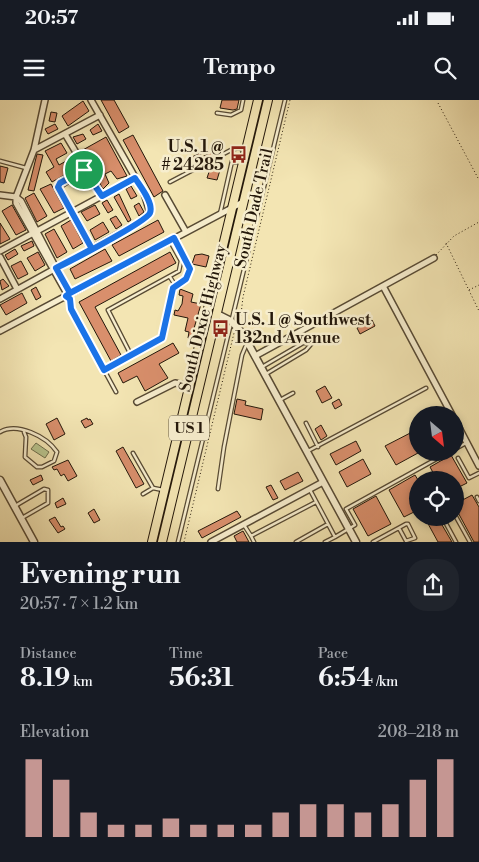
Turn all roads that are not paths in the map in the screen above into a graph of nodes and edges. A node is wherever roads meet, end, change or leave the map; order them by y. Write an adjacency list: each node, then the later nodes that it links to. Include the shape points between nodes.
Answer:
1 (45, 100): 11 (street)
2 (91, 100): 9 (street)
3 (243, 100): 8 (lane, via 241,110 232,116)
4 (258, 100): 12 (highway, South Dixie Highway / US 1)
5 (263, 100): 16 (highway, via 251,152)
6 (268, 100): 16 (highway, South Dixie Highway / US 1)
7 (285, 100): 46 (lane)
8 (217, 113)
9 (100, 115): 10 (street); 18 (street)
10 (65, 134): 11 (street); 17 (street)
11 (34, 150): 15 (street)
12 (246, 151): 14 (highway, South Dixie Highway / US 1); 19 (lane, via 230,150)
13 (0, 160): 15 (lane)
14 (243, 164): 20 (lane, via 232,161); 21 (highway, South Dixie Highway / US 1)
15 (26, 168): 25 (street)
16 (252, 169): 26 (highway, South Dixie Highway / US 1)
17 (84, 170): 24 (street); 28 (street, via 58,185)
18 (135, 178): 24 (street); 33 (street, via 147,198 150,213)
19 (170, 182)
20 (226, 189): 21 (lane); 29 (lane)
21 (236, 192): 27 (highway, South Dixie Highway / US 1)
22 (0, 195): 25 (street)
23 (165, 195): 30 (street)
24 (102, 196): 28 (street)
25 (16, 197): 31 (street, via 21,201)
26 (244, 202): 27 (street); 45 (highway, South Dixie Highway / US 1)
27 (232, 208): 29 (street); 35 (highway, South Dixie Highway / US 1)
28 (72, 212): 31 (street); 33 (street)
29 (220, 214): 30 (street)
30 (186, 232): 32 (street)
31 (35, 233): 34 (street); 38 (street)
32 (172, 239): 39 (lane, via 181,264 179,272); 40 (lane, via 190,269 186,279); 43 (street)
33 (92, 249): 38 (street)
34 (0, 252)
35 (222, 252): 45 (highway, via 223,263 214,302); 54 (highway, South Dixie Highway / US 1)
36 (0, 257): 42 (street)
37 (434, 258): 41 (street)
38 (54, 269): 42 (street); 43 (street)
39 (169, 277): 40 (lane); 49 (lane, via 108,310)
40 (175, 286): 49 (lane, via 162,338)
41 (382, 286): 50 (street); 60 (street)
42 (18, 289): 44 (street)
43 (69, 296): 47 (street); 52 (lane, via 71,309)
44 (0, 299)
45 (217, 314): 46 (street); 54 (highway, via 209,324 201,358); 98 (highway, South Dixie Highway / US 1)
46 (231, 321): 48 (street); 99 (lane)
47 (0, 331)
48 (247, 342): 50 (street); 77 (lane)
49 (131, 355): 52 (lane)
50 (254, 356): 51 (street)
51 (261, 368): 53 (street); 53 (lane, via 304,343 312,343)
52 (104, 370): 56 (lane)
53 (264, 375): 58 (street)
54 (189, 386): 59 (street, via 175,383); 80 (highway, South Dixie Highway / US 1)
55 (426, 388): 67 (lane)
56 (116, 392)
57 (292, 393): 58 (lane)
58 (279, 401): 68 (street)
59 (137, 402)
60 (447, 406)
61 (306, 423): 67 (lane)
62 (0, 432): 63 (lane, via 14,428)
63 (24, 432): 63 (lane, via 25,457 30,462 42,467 54,461 57,452 52,444)
64 (464, 436): 65 (street)
65 (467, 442): 66 (lane); 72 (street)
66 (464, 444)
67 (318, 447): 68 (lane)
68 (307, 452): 75 (street)
69 (133, 453): 76 (lane)
70 (433, 461): 86 (lane)
71 (460, 461): 73 (lane, via 469,478)
72 (479, 466)
73 (479, 473)
74 (0, 480): 79 (street)
75 (323, 482): 78 (street); 86 (street)
76 (152, 488): 80 (lane); 81 (lane)
77 (218, 489)
78 (310, 489): 84 (lane); 88 (street)
79 (2, 490): 85 (street)
80 (164, 490): 97 (highway, South Dixie Highway / US 1)
81 (143, 494)
82 (476, 497): 83 (lane)
83 (479, 501)
84 (316, 502): 89 (lane); 94 (lane)
85 (14, 506): 87 (street); 87 (lane, via 44,489 48,490 48,502)
86 (343, 511): 93 (street)
87 (21, 518): 96 (street)
88 (244, 524): 94 (lane); 100 (street)
89 (328, 524): 95 (lane); 102 (lane)
90 (447, 526): 106 (lane)
91 (461, 526): 107 (lane)
92 (398, 528): 92 (lane, via 409,524 415,538 405,541); 105 (lane)
93 (349, 529): 95 (lane); 104 (street)
94 (251, 536): 101 (lane)
95 (335, 537): 103 (lane)
96 (34, 542)
97 (152, 542)
98 (162, 542)
99 (178, 542)
100 (213, 542)
101 (254, 542)
102 (296, 542)
103 (325, 542)
104 (356, 542)
105 (373, 542)
106 (456, 542)
107 (470, 542)

